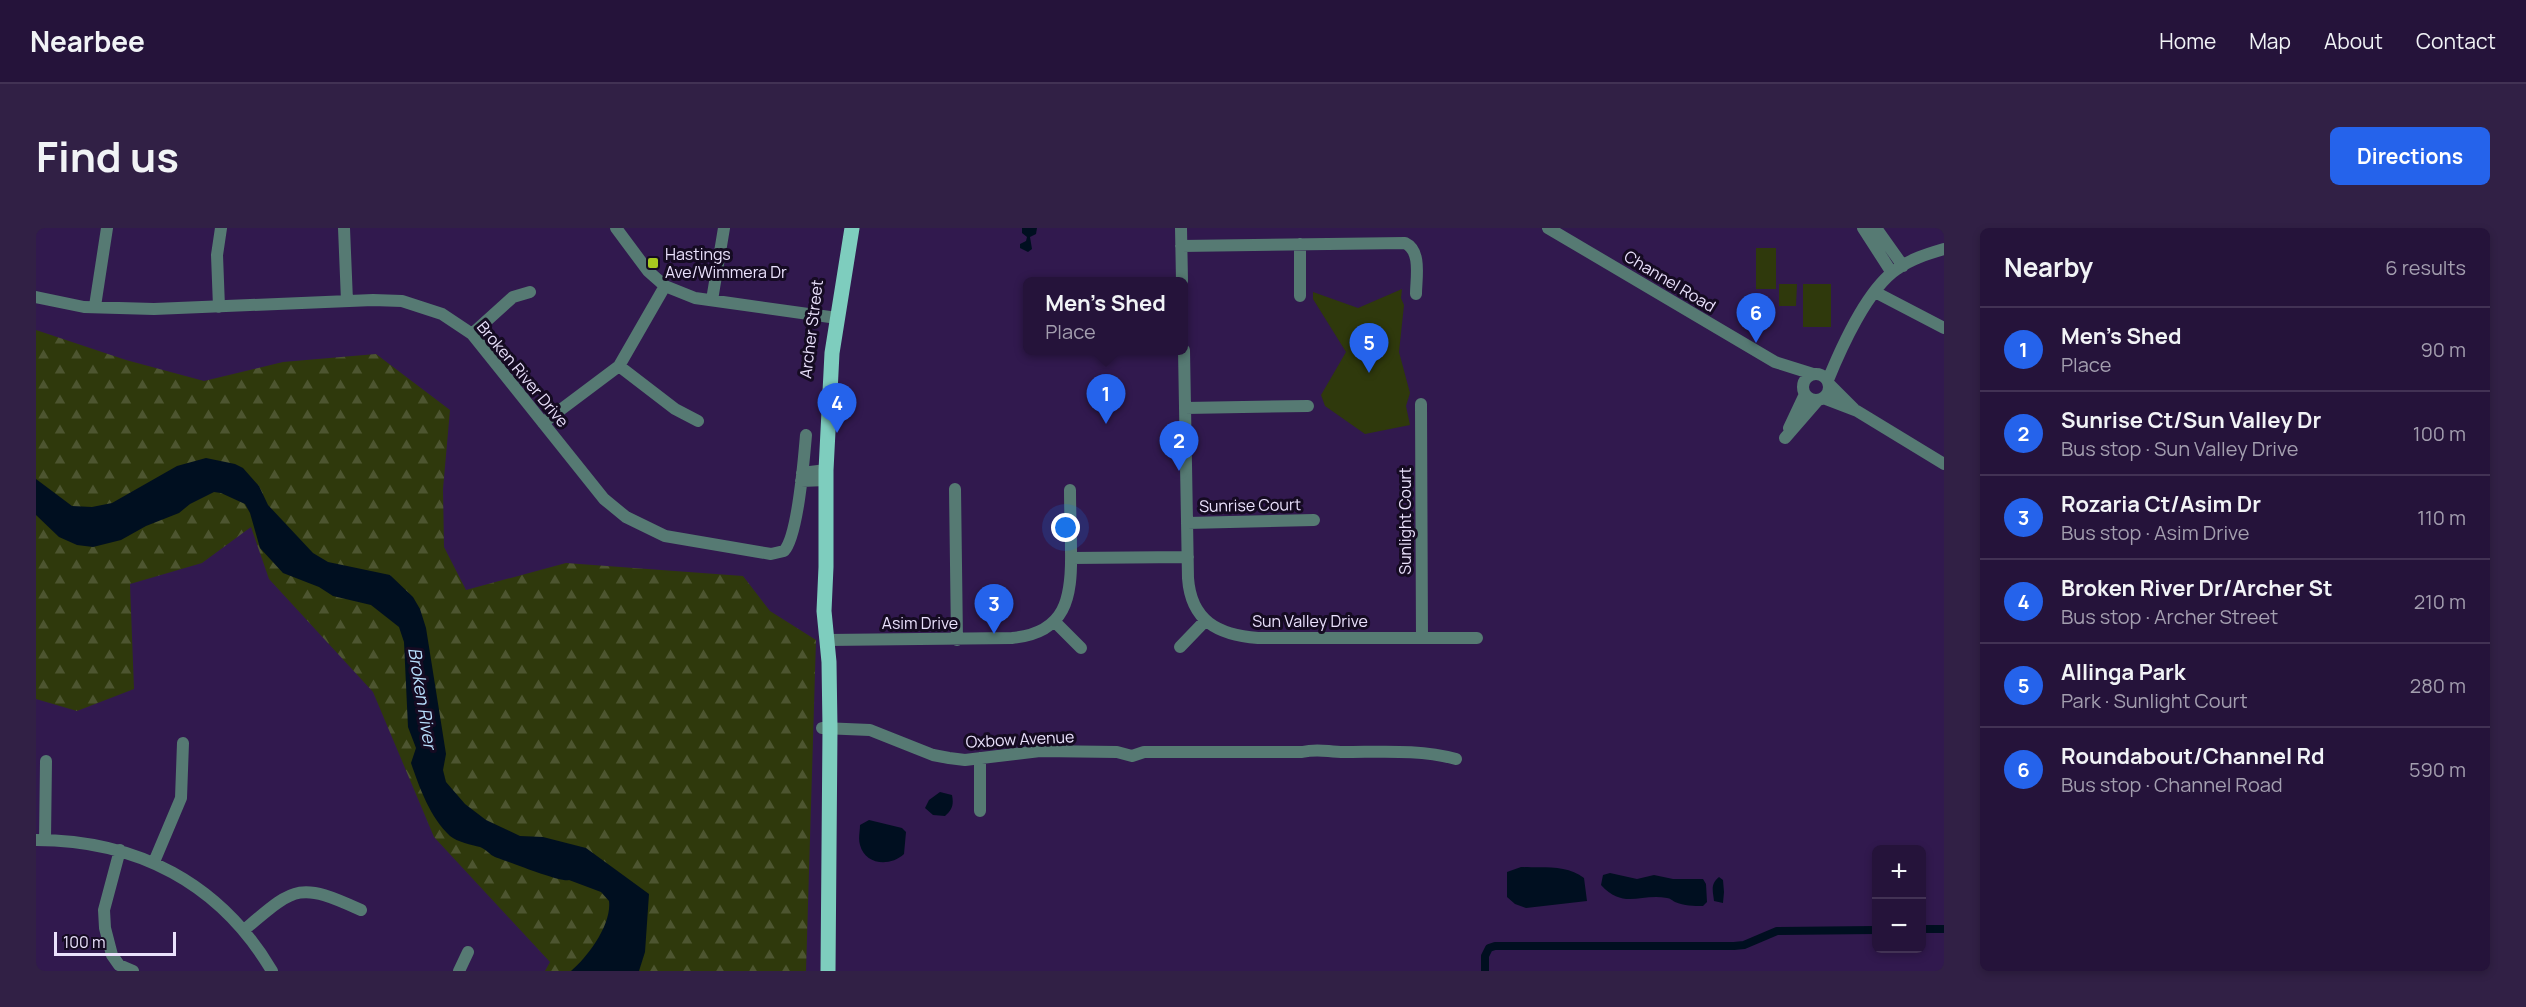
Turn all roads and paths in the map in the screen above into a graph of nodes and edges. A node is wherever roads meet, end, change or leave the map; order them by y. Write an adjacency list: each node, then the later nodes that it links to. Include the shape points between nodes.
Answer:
1 (107, 228): 26 (street)
2 (221, 228): 27 (street, via 217,255)
3 (344, 228): 25 (street)
4 (616, 228): 18 (street, via 648,271)
5 (724, 228): 24 (street)
6 (844, 228): 14 (main road, Archer Street)
7 (852, 228): 14 (main road, Archer Street)
8 (1181, 228): 12 (street)
9 (1548, 228): 32 (street, Channel Road)
10 (1874, 231): 15 (street); 16 (street)
11 (1300, 244): 12 (street); 21 (street, via 1408,244 1416,258); 22 (street)
12 (1181, 246): 17 (street)
13 (1944, 249): 15 (street)
14 (843, 258): 28 (main road, Archer Street)
15 (1903, 266): 16 (street)
16 (1892, 273): 20 (street)
17 (1182, 277)
18 (665, 286): 24 (street); 33 (street)
19 (530, 292): 30 (street, via 513,297)
20 (1875, 292): 29 (street); 34 (street)
21 (1416, 294)
22 (1300, 296)
23 (36, 297): 26 (street, Broken River Drive)
24 (712, 300): 28 (street)
25 (347, 301): 27 (street, Broken River Drive); 30 (street, Broken River Drive, via 415,303 442,314)
26 (94, 306): 27 (street, Broken River Drive)
27 (219, 307)
28 (833, 317): 45 (main road, Archer Street, via 826,382)
29 (1944, 328)
30 (472, 334): 42 (street, Broken River Drive)
31 (1184, 355): 39 (street)
32 (1775, 362): 34 (street, Channel Road); 35 (street, Channel Road)
33 (619, 366): 41 (street, via 675,409); 42 (street)
34 (1822, 378): 35 (street, via 1806,379); 36 (street, via 1827,394); 40 (street, Channel Road)
35 (1805, 393): 36 (street); 36 (street, via 1785,438)
36 (1820, 399): 40 (street, Channel Road)
37 (1421, 404): 55 (street, Sunlight Court)
38 (1308, 406): 39 (street)
39 (1185, 408): 50 (street)
40 (1857, 411): 44 (street, Channel Road)
41 (698, 421)
42 (543, 423): 46 (street, Broken River Drive, via 614,508 638,525 672,537 781,553 789,543)
43 (806, 435): 46 (street)
44 (1944, 464)
45 (826, 475): 46 (street); 58 (main road, Archer Street, via 830,611)
46 (802, 477)
47 (955, 489): 57 (street)
48 (1070, 490): 52 (street)
49 (1314, 520): 50 (street, Sunrise Court)
50 (1187, 523): 51 (street)
51 (1188, 557): 52 (street); 53 (street, via 1192,600)
52 (1071, 558): 54 (street, via 1068,602)
53 (1205, 621): 55 (street, Sun Valley Drive, via 1236,636); 59 (street)
54 (1055, 622): 57 (street, Asim Drive, via 1029,636); 60 (street)
55 (1422, 638): 56 (street, Sun Valley Drive)
56 (1476, 638)
57 (957, 639): 58 (street, Asim Drive)
58 (827, 641): 61 (main road, Archer Street)
59 (1180, 647)
60 (1081, 648)
61 (826, 728): 63 (street, Oxbow Avenue, via 870,730 949,758); 76 (main road, Archer Street)
62 (183, 743): 69 (street, via 181,798)
63 (980, 758): 64 (street, Oxbow Avenue, via 1040,752 1117,752 1132,748 1144,752 1302,752 1318,748 1335,752 1432,753); 66 (street)
64 (1456, 759)
65 (46, 761): 67 (street)
66 (981, 811)
67 (41, 840): 68 (street)
68 (120, 850): 69 (street); 73 (street, via 104,910 105,928 119,966)
69 (154, 862): 71 (street, via 198,888)
70 (361, 910): 71 (street, via 320,892 300,892 283,898)
71 (244, 930): 74 (street)
72 (468, 952): 75 (street)
73 (133, 971)
74 (272, 971)
75 (459, 971)
76 (828, 971)

